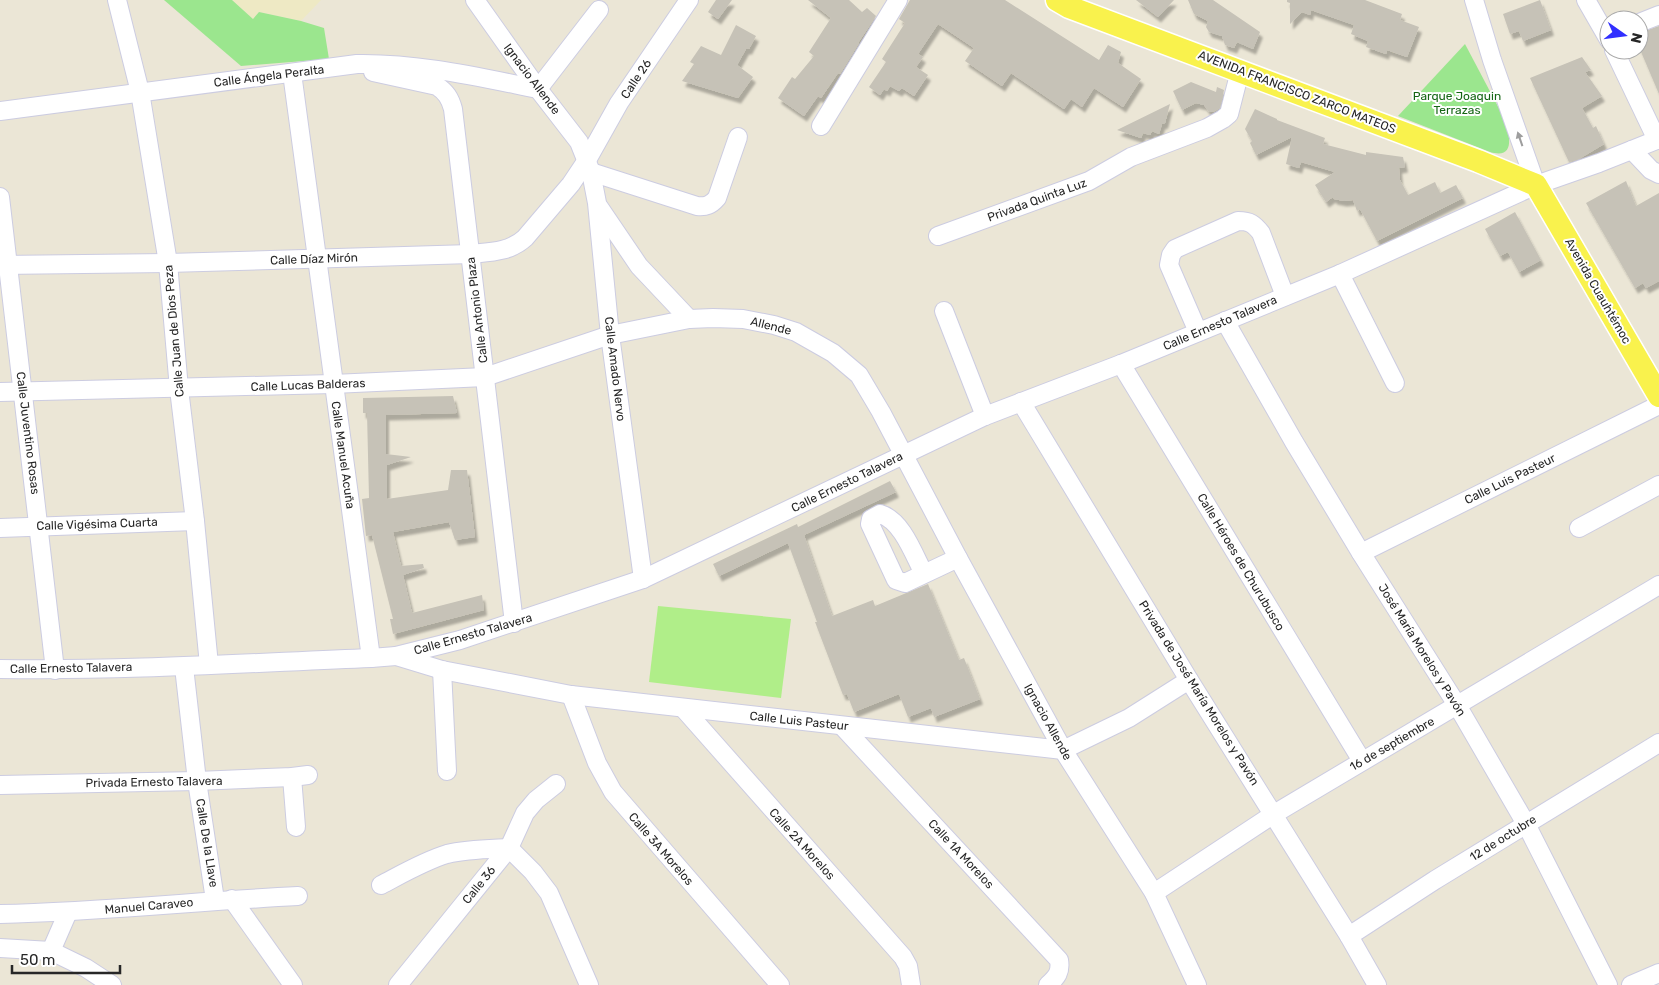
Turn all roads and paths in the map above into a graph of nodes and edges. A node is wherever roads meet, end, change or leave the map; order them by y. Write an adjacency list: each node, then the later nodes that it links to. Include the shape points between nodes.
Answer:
1 (117, 0): 15 (street, Calle Juan de Dios Peza)
2 (475, 0): 14 (street, Ignacio Allende)
3 (689, 0): 21 (street, Calle 26, via 619,103)
4 (898, 0): 17 (street)
5 (1474, 0): 23 (street, one-way to 5)
6 (1586, 0): 9 (street)
7 (1066, 2): 12 (main road, AVENIDA FRANCISCO ZARCO MATEOS)
8 (599, 10): 14 (street)
9 (1599, 22)
10 (1620, 60): 19 (street)
11 (357, 64): 13 (street, Calle Ángela Peralta); 14 (street, Calle Ángela Peralta, via 412,66); 27 (street, Calle Antonio Plaza, via 379,74 437,86 449,98)
12 (1240, 71): 23 (main road, AVENIDA FRANCISCO ZARCO MATEOS); 26 (street, Privada Quinta Luz, via 1229,114 1207,128 1131,157 1089,181)
13 (292, 73): 15 (street, Calle Ángela Peralta); 28 (street, Calle Manuel Acuña)
14 (538, 89): 21 (street, Ignacio Allende, via 574,134)
15 (140, 92): 16 (street, Calle Ángela Peralta); 29 (street, Calle Juan de Dios Peza)
16 (0, 112)
17 (821, 126)
18 (738, 137): 21 (street, via 717,198 704,206)
19 (1658, 140): 20 (street, Calle Ernesto Talavera)
20 (1632, 150): 22 (street); 23 (street, Calle Ernesto Talavera)
21 (589, 166): 25 (street, Calle Amado Nervo); 27 (street, Calle Díaz Mirón, via 519,244)
22 (1659, 174)
23 (1536, 185): 31 (street, Calle Ernesto Talavera); 45 (main road, Avenida Cuauhtémoc)
24 (0, 197): 30 (street, Calle Juventino Rosas)
25 (597, 203): 34 (street, via 639,266); 37 (street, Calle Amado Nervo)
26 (938, 236)
27 (471, 254): 28 (street, Calle Díaz Mirón); 39 (street, Calle Antonio Plaza)
28 (316, 259): 29 (street, Calle Díaz Mirón); 41 (street, Calle Manuel Acuña)
29 (168, 263): 30 (street, Calle Díaz Mirón); 42 (street, Calle Juan de Dios Peza)
30 (4, 265): 44 (street, Calle Juventino Rosas)
31 (1340, 274): 32 (street, Calle Ernesto Talavera); 40 (street)
32 (1286, 296): 35 (street, Calle Ernesto Talavera); 36 (street, via 1261,233 1254,224 1238,221 1175,249 1171,255 1169,265)
33 (944, 310): 48 (street)
34 (689, 319): 37 (street, Allende); 49 (street, Allende, via 743,319 774,325 796,332 833,352 858,375)
35 (1225, 321): 36 (street, Calle Ernesto Talavera); 55 (street, José María Morelos y Pavón)
36 (1198, 332): 38 (street, Calle Ernesto Talavera)
37 (610, 335): 39 (street, Calle Lucas Balderas); 58 (street, Calle Amado Nervo)
38 (1121, 364): 46 (street, Calle Ernesto Talavera); 75 (street, Calle Héroes de Churubusco)
39 (486, 377): 41 (street, Calle Lucas Balderas); 60 (street, Calle Antonio Plaza)
40 (1395, 383)
41 (333, 384): 42 (street, Calle Lucas Balderas); 62 (street, Calle Manuel Acuña)
42 (179, 389): 44 (street, Calle Lucas Balderas); 51 (street, Calle Juan de Dios Peza)
43 (0, 392): 44 (street, Calle Lucas Balderas)
44 (22, 392): 52 (street, Calle Juventino Rosas)
45 (1659, 396)
46 (1021, 402): 48 (street, Calle Ernesto Talavera); 68 (street, Privada de José María Morelos y Pavón)
47 (1659, 405): 55 (street, Calle Luis Pasteur)
48 (985, 416): 49 (street, Calle Ernesto Talavera)
49 (904, 455): 56 (street, Ignacio Allende); 58 (street, Calle Ernesto Talavera)
50 (1659, 484): 54 (street)
51 (195, 521): 52 (street, Calle Vigésima Cuarta); 63 (street, Calle Juan de Dios Peza)
52 (40, 526): 53 (street, Calle Vigésima Cuarta); 66 (street, Calle Juventino Rosas)
53 (0, 528)
54 (1579, 528)
55 (1361, 553): 70 (street, José María Morelos y Pavón)
56 (958, 558): 57 (street); 74 (street, Ignacio Allende)
57 (924, 574)
58 (643, 579): 60 (street, Calle Ernesto Talavera)
59 (1659, 585): 70 (street, 16 de septiembre)
60 (514, 623): 61 (street, Calle Ernesto Talavera)
61 (396, 656): 62 (street, Calle Ernesto Talavera); 67 (street, Calle Luis Pasteur)
62 (371, 658): 63 (street, Calle Ernesto Talavera)
63 (208, 665): 64 (street, Calle Ernesto Talavera)
64 (184, 667): 66 (street, Calle Ernesto Talavera); 77 (street, Calle De la Llave)
65 (0, 669): 66 (street, Calle Ernesto Talavera)
66 (55, 670)
67 (442, 670): 69 (street, Calle Luis Pasteur); 76 (street)
68 (1189, 680): 74 (street, via 1129,718); 80 (street, Privada de José María Morelos y Pavón)
69 (571, 695): 71 (street, Calle Luis Pasteur); 99 (street, Calle 3A Morelos, via 597,763 613,792)
70 (1457, 705): 75 (street, 16 de septiembre); 81 (street, José María Morelos y Pavón)
71 (683, 708): 72 (street, Calle Luis Pasteur); 100 (street, Calle 2A Morelos, via 903,957)
72 (842, 726): 74 (street, Calle Luis Pasteur); 101 (street, Calle 1A Morelos, via 1059,960 1059,973)
73 (1659, 743): 81 (street, 12 de octubre)
74 (1063, 750): 85 (street, Ignacio Allende)
75 (1362, 761): 80 (street, 16 de septiembre)
76 (447, 771)
77 (197, 781): 79 (street, Privada Ernesto Talavera); 82 (street, Privada Ernesto Talavera, via 300,776); 87 (street, Calle De la Llave)
78 (556, 784): 83 (street, Calle 36, via 525,814)
79 (0, 785)
80 (1274, 814): 85 (street, 16 de septiembre); 90 (street, Privada de José María Morelos y Pavón)
81 (1526, 824): 90 (street, 12 de octubre); 104 (street, José María Morelos y Pavón)
82 (296, 827)
83 (509, 848): 84 (street, via 448,854); 95 (street, via 549,893); 98 (street, Calle 36)
84 (381, 885)
85 (1154, 893): 102 (street, Ignacio Allende)
86 (298, 896): 87 (street, Manuel Caraveo)
87 (223, 900): 88 (street, Manuel Caraveo); 97 (street, Calle De la Llave)
88 (68, 912): 89 (street, Manuel Caraveo); 92 (street)
89 (0, 914)
90 (1349, 936): 103 (street, Privada de José María Morelos y Pavón)
91 (0, 948): 92 (street)
92 (51, 951): 94 (street)
93 (1659, 973): 105 (street)
94 (86, 977): 96 (street)
95 (581, 981)
96 (112, 985)
97 (293, 985)
98 (398, 985)
99 (780, 985)
100 (911, 985)
101 (1048, 985)
102 (1197, 985)
103 (1377, 985)
104 (1608, 985)
105 (1631, 985)

